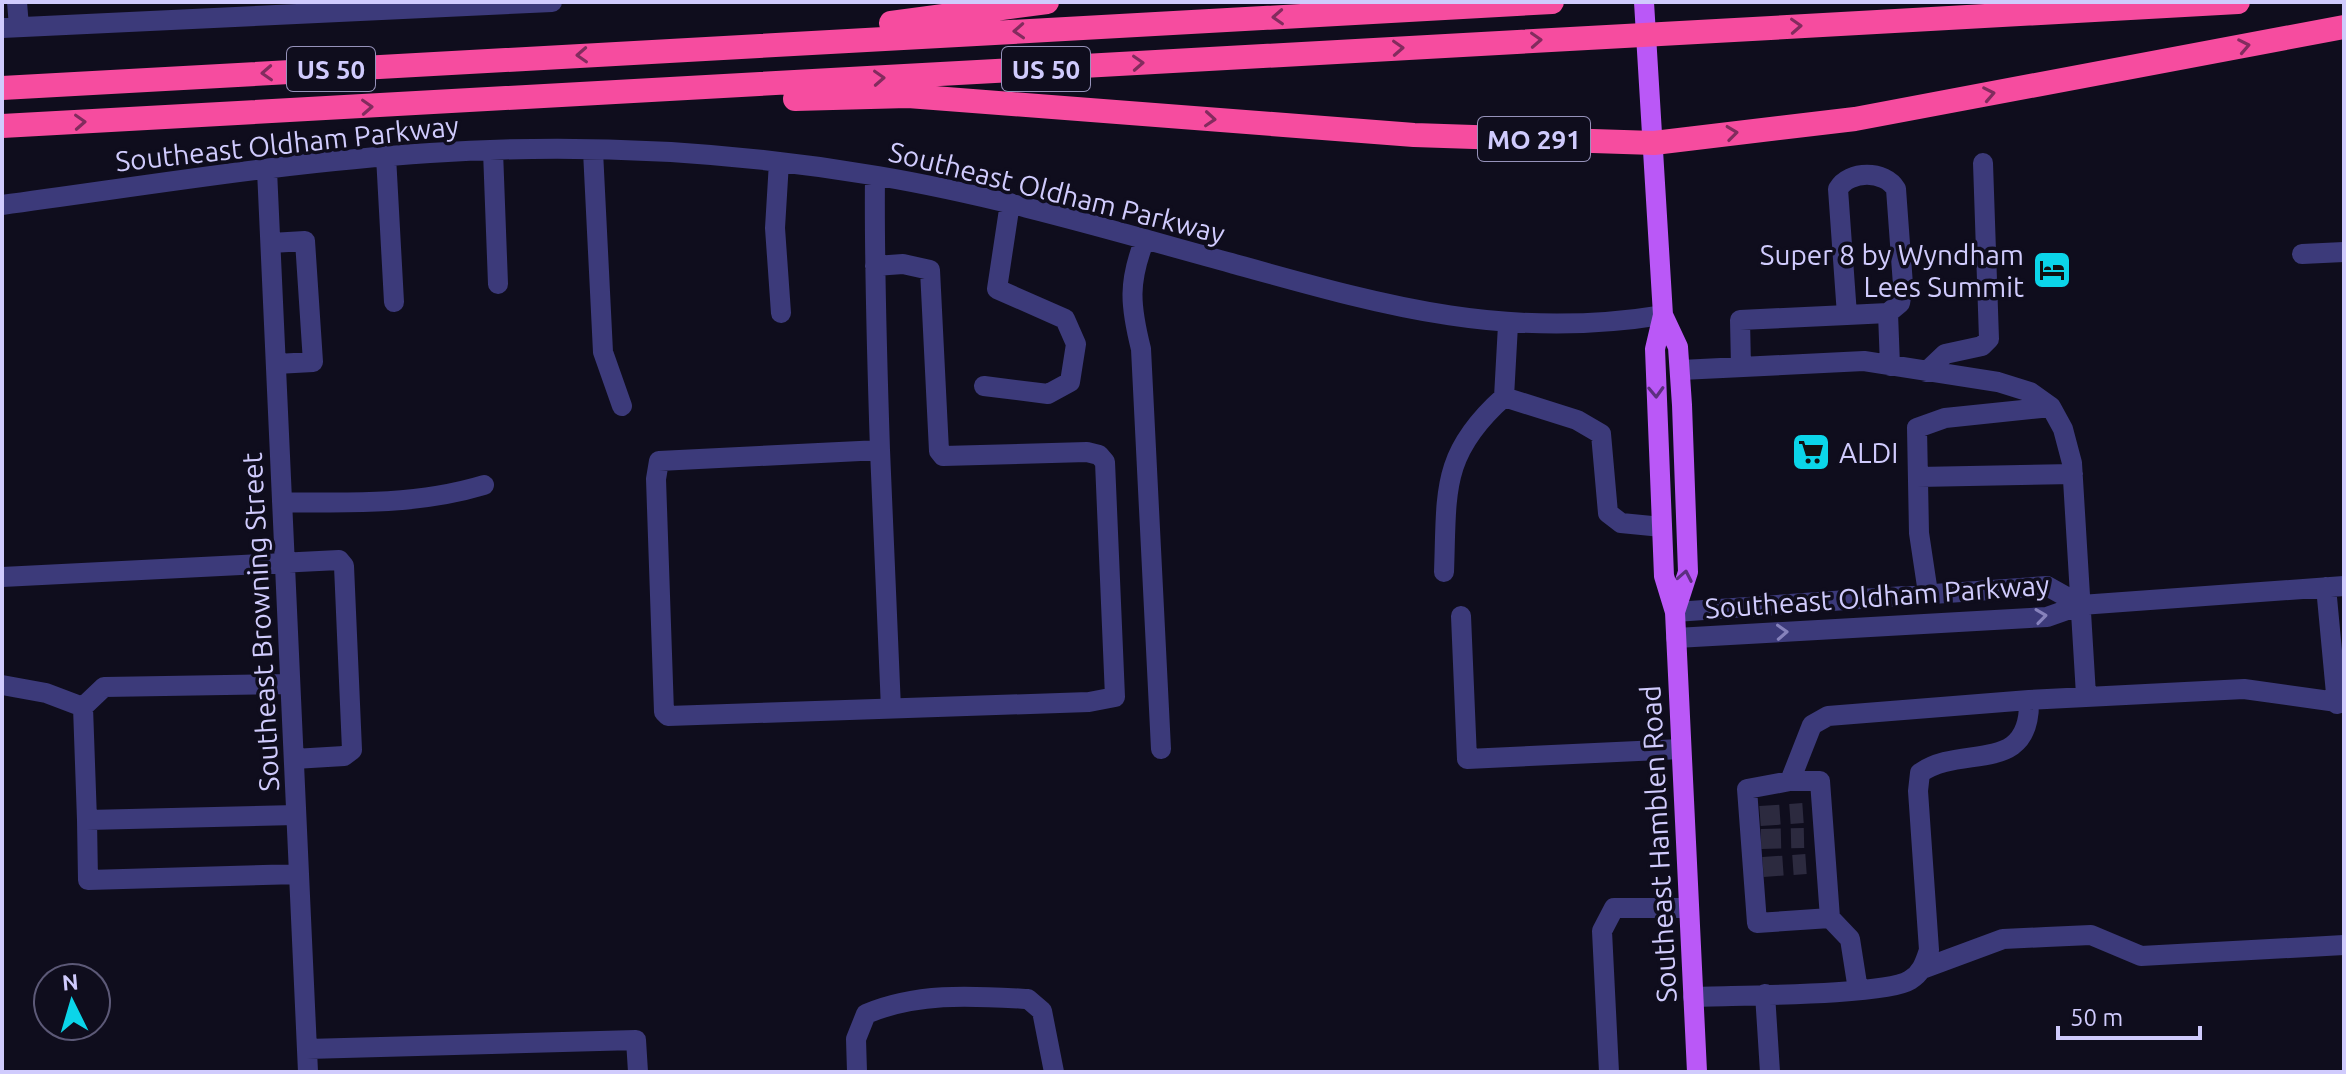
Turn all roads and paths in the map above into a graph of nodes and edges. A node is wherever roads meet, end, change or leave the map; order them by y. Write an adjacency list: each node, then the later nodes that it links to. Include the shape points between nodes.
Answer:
1 (17, 2): 11 (street)
2 (552, 2): 7 (street)
3 (1047, 2): 12 (highway, via 888,24 678,35)
4 (1552, 2): 12 (highway, US 50, one-way to 12)
5 (1644, 2): 16 (main road, Southeast Hamblen Road)
6 (2238, 2): 14 (highway, US 50, one-way to 6)
7 (362, 6): 8 (street)
8 (302, 8): 9 (street)
9 (119, 12): 11 (street)
10 (2344, 27): 16 (highway, one-way to 10, via 1855,119)
11 (11, 28)
12 (660, 51): 13 (highway, US 50, one-way to 13)
13 (2, 88)
14 (633, 92): 15 (highway, US 50, one-way to 14); 16 (highway, MO 291, one-way to 16, via 651,106 908,96 1414,135)
15 (2, 126)
16 (1654, 143): 35 (main road, Southeast Hamblen Road)
17 (493, 151): 18 (street, Southeast Oldham Parkway); 19 (street, Southeast Oldham Parkway); 31 (street)
18 (593, 151): 20 (street, Southeast Oldham Parkway); 45 (street, via 603,352)
19 (386, 156): 22 (street, Southeast Oldham Parkway); 32 (street)
20 (779, 162): 23 (street, Southeast Oldham Parkway); 33 (street, via 775,228)
21 (1983, 163): 42 (street, via 1989,339 1982,346 1945,354)
22 (267, 170): 25 (street, Southeast Oldham Parkway); 27 (street, Southeast Browning Street)
23 (875, 176): 24 (street, Southeast Oldham Parkway); 30 (street)
24 (1010, 203): 26 (street, Southeast Oldham Parkway); 43 (street, via 997,289 1065,319 1076,344 1070,382 1048,394)
25 (2, 205)
26 (1145, 239): 37 (street, Southeast Oldham Parkway, via 1355,298); 69 (street, via 1132,273 1131,310 1141,349)
27 (271, 243): 38 (street, Southeast Browning Street); 38 (street, via 305,241 313,362)
28 (2344, 252): 29 (street)
29 (2302, 254)
30 (875, 266): 47 (street); 68 (street, via 930,270 943,456 1087,452 1105,462 1117,688 1115,697 1105,701)
31 (498, 284)
32 (394, 302)
33 (781, 313)
34 (1888, 313): 36 (street); 36 (street, via 1900,303 1903,285 1896,189 1880,176 1852,177 1838,189); 39 (street)
35 (1663, 315): 37 (street, Southeast Oldham Parkway); 41 (main road, Southeast Hamblen Road, via 1678,347); 52 (main road, Southeast Hamblen Road, one-way to 52, via 1655,349)
36 (1847, 315): 40 (street, via 1740,320)
37 (1508, 325): 44 (street)
38 (276, 364): 51 (street, Southeast Browning Street)
39 (1890, 366): 40 (street, via 1820,361); 42 (street)
40 (1741, 367): 41 (street)
41 (1681, 370): 59 (main road, Southeast Hamblen Road, one-way to 41, via 1688,572)
42 (1926, 372): 46 (street, via 1998,382 2030,392)
43 (984, 386)
44 (1504, 397): 52 (street, via 1577,420 1601,434 1608,513 1621,523); 54 (street, via 1476,421 1453,461)
45 (622, 406)
46 (2051, 407): 48 (street, via 2063,429); 49 (street, via 1945,418 1917,428)
47 (880, 450): 68 (street); 68 (street, via 659,461 664,712 686,716)
48 (2073, 474): 49 (street); 58 (street)
49 (1918, 477): 57 (street)
50 (484, 485): 51 (street, via 449,496 400,501)
51 (282, 502): 53 (street, Southeast Browning Street)
52 (1662, 527): 59 (main road, Southeast Hamblen Road, via 1664,576)
53 (285, 563): 55 (street); 62 (street, Southeast Browning Street); 71 (street, via 339,560 344,566 352,721 349,754)
54 (1444, 572)
55 (2, 577)
56 (2335, 587): 58 (street, Southeast Oldham Parkway); 66 (street)
57 (1928, 593): 58 (street, Southeast Oldham Parkway, via 2047,586); 59 (street, Southeast Oldham Parkway, via 1837,604)
58 (2081, 605): 61 (street, Southeast Oldham Parkway, one-way to 58, via 2047,617); 64 (street)
59 (1675, 612): 61 (main road, Southeast Hamblen Road)
60 (1461, 616): 70 (street, via 1467,759)
61 (1676, 638): 70 (main road, Southeast Hamblen Road)
62 (290, 684): 67 (street, via 104,687); 71 (street, Southeast Browning Street)
63 (2, 685): 67 (street)
64 (2086, 695): 65 (street); 66 (street, via 2244,689)
65 (2029, 700): 72 (street, via 1828,716 1812,725); 79 (street, via 2030,724 2023,737 1998,755 1935,763 1920,773 1929,950)
66 (2341, 704)
67 (83, 707): 74 (street)
68 (891, 709)
69 (1161, 749)
70 (1681, 749): 76 (main road, Southeast Hamblen Road)
71 (294, 759): 73 (street, Southeast Browning Street)
72 (1790, 781): 77 (street, via 1820,781 1814,837); 77 (street, via 1747,789 1756,839 1757,923)
73 (296, 815): 74 (street); 75 (street, Southeast Browning Street)
74 (87, 820): 75 (street, via 88,880)
75 (299, 874): 83 (street, Southeast Browning Street)
76 (1689, 908): 82 (main road, Southeast Hamblen Road); 88 (street, via 1614,908 1602,931)
77 (1830, 918): 80 (street, via 1850,939)
78 (2344, 945): 79 (street, via 2141,956 2091,935 2003,939)
79 (1922, 969): 80 (street, via 1908,982)
80 (1858, 990): 81 (street)
81 (1765, 994): 82 (street); 90 (street)
82 (1693, 997): 89 (main road, Southeast Hamblen Road)
83 (307, 1049): 84 (street, Southeast Browning Street); 85 (street, via 636,1040)
84 (308, 1072)
85 (638, 1072)
86 (857, 1072): 87 (street, via 856,1039 866,1014 896,1001 942,997 1028,999 1042,1011)
87 (1054, 1072)
88 (1609, 1072)
89 (1697, 1072)
90 (1770, 1072)

